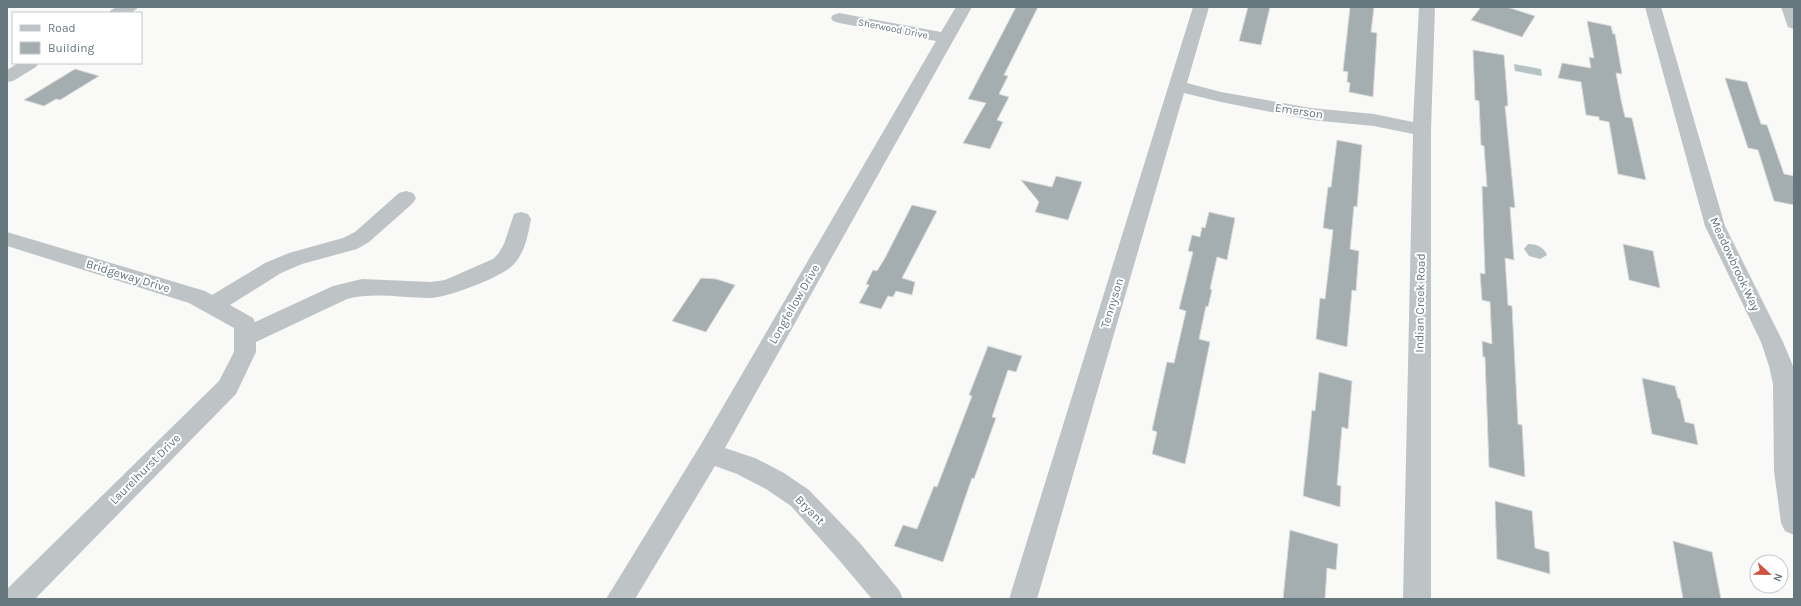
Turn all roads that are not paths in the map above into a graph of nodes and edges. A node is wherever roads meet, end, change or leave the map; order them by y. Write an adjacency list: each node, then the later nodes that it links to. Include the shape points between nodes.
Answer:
1 (131, 7): 7 (street)
2 (964, 7): 10 (street, Longfellow Drive)
3 (1201, 7): 13 (street, Tennyson)
4 (1427, 7): 14 (street, Indian Creek Road)
5 (1653, 7): 21 (street, Meadowbrook Way, via 1714,226 1772,342 1781,366 1785,384 1787,471)
6 (1789, 7): 9 (street)
7 (119, 12)
8 (839, 18): 10 (street, Sherwood Drive)
9 (1794, 24)
10 (946, 38): 20 (street, Longfellow Drive)
11 (28, 64): 12 (street)
12 (7, 77)
13 (1178, 86): 14 (street, Emerson, via 1311,114 1374,120); 25 (street, Tennyson)
14 (1422, 130): 26 (street, Indian Creek Road)
15 (406, 198): 18 (street, via 362,237 350,244 296,258 273,268)
16 (521, 219): 19 (street, via 512,251 507,259 449,287 431,290 355,288)
17 (7, 239): 18 (street, Bridgeway Drive, via 197,298)
18 (212, 306): 19 (street, Bridgeway Drive)
19 (245, 331): 22 (street, Laurelhurst Drive, via 245,352 228,387)
20 (709, 454): 23 (street, Longfellow Drive); 24 (street, Bryant, via 746,466 800,498)
21 (1794, 523)
22 (16, 599)
23 (620, 599)
24 (889, 599)
25 (1023, 599)
26 (1417, 599)

